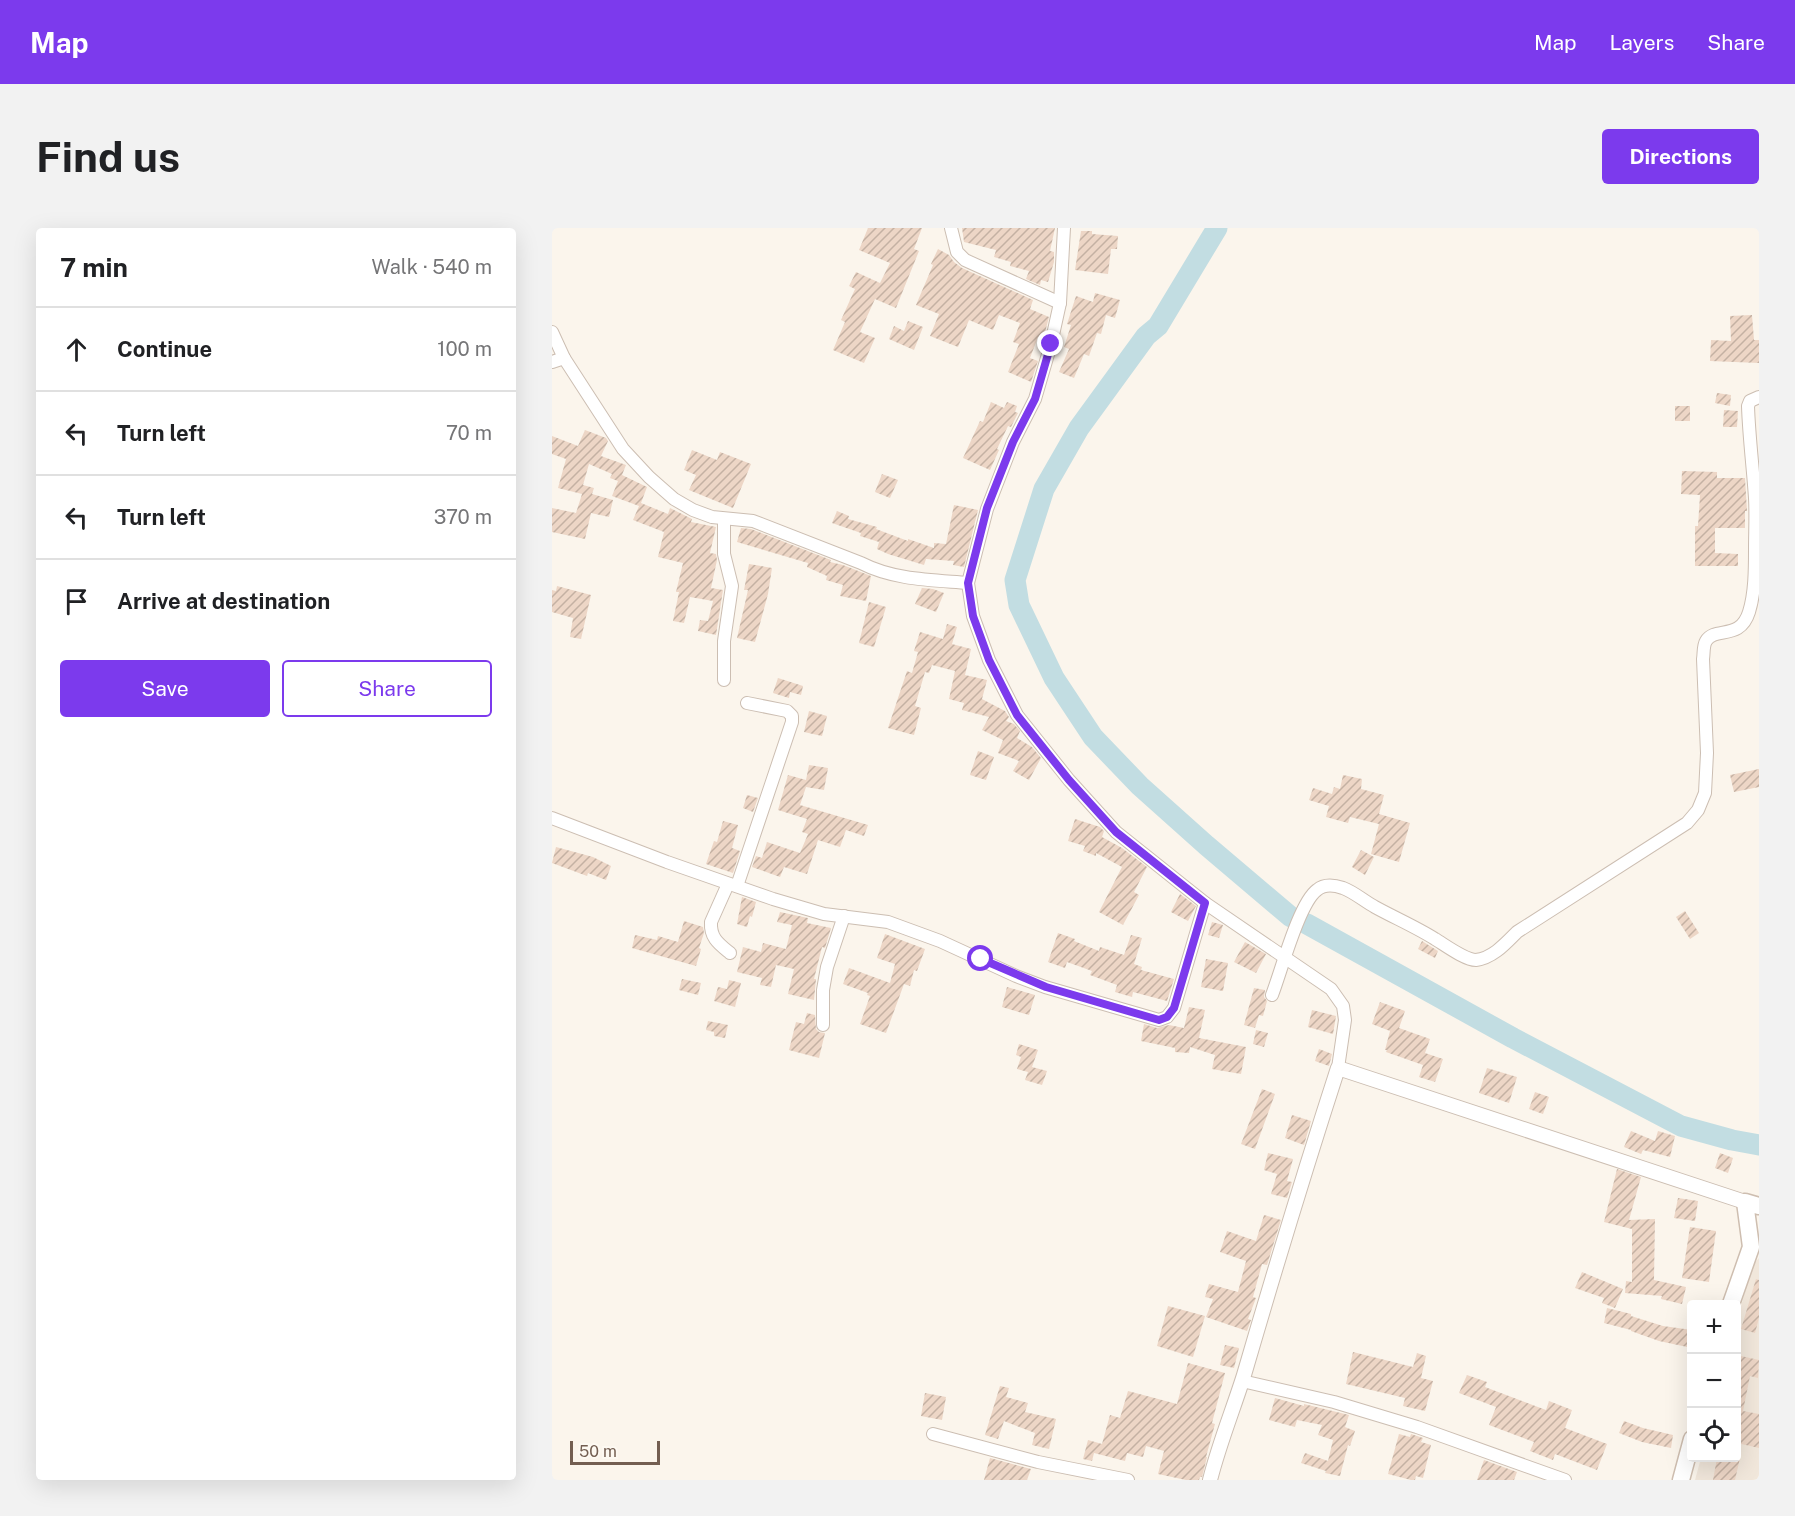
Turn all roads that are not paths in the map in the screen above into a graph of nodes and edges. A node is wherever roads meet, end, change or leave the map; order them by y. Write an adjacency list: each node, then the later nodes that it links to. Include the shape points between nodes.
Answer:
1 (951, 228): 3 (street, via 957,252 965,260)
2 (1064, 228): 3 (street)
3 (1060, 303): 8 (street, via 1043,376 996,483)
4 (552, 332): 5 (street)
5 (558, 360): 7 (street, via 623,449 650,477 693,510)
6 (1759, 397): 16 (street, via 1748,406 1755,500 1755,568 1750,610 1740,627 1711,636 1705,644 1705,793 1687,823 1558,904 1482,958 1470,959 1343,888 1327,885 1309,898)
7 (724, 519): 8 (street, via 753,522 883,573); 9 (street, via 724,554 732,586 724,641)
8 (968, 583): 13 (street, via 973,616 989,660 1017,715 1116,832)
9 (724, 681)
10 (747, 703): 12 (street, via 787,711 792,722)
11 (552, 818): 12 (street)
12 (733, 885): 14 (street, via 812,912); 15 (street, via 710,928 714,939)
13 (1205, 903): 14 (street, via 1174,1008 1159,1020 1046,987 888,922); 16 (street)
14 (844, 916): 18 (street, via 827,968)
15 (730, 953)
16 (1283, 957): 17 (street); 19 (street, via 1331,989 1343,1006 1345,1020)
17 (1272, 995)
18 (823, 1025)
19 (1338, 1068): 20 (street); 23 (street)
20 (1752, 1204): 21 (main road)
21 (1755, 1244): 22 (main road)
22 (1733, 1300)
23 (1242, 1381): 27 (street); 28 (street, via 1334,1402 1416,1427)
24 (933, 1434): 26 (street, via 1038,1462)
25 (1687, 1458): 29 (main road)
26 (1128, 1480)
27 (1210, 1480)
28 (1565, 1480)
29 (1681, 1480)

